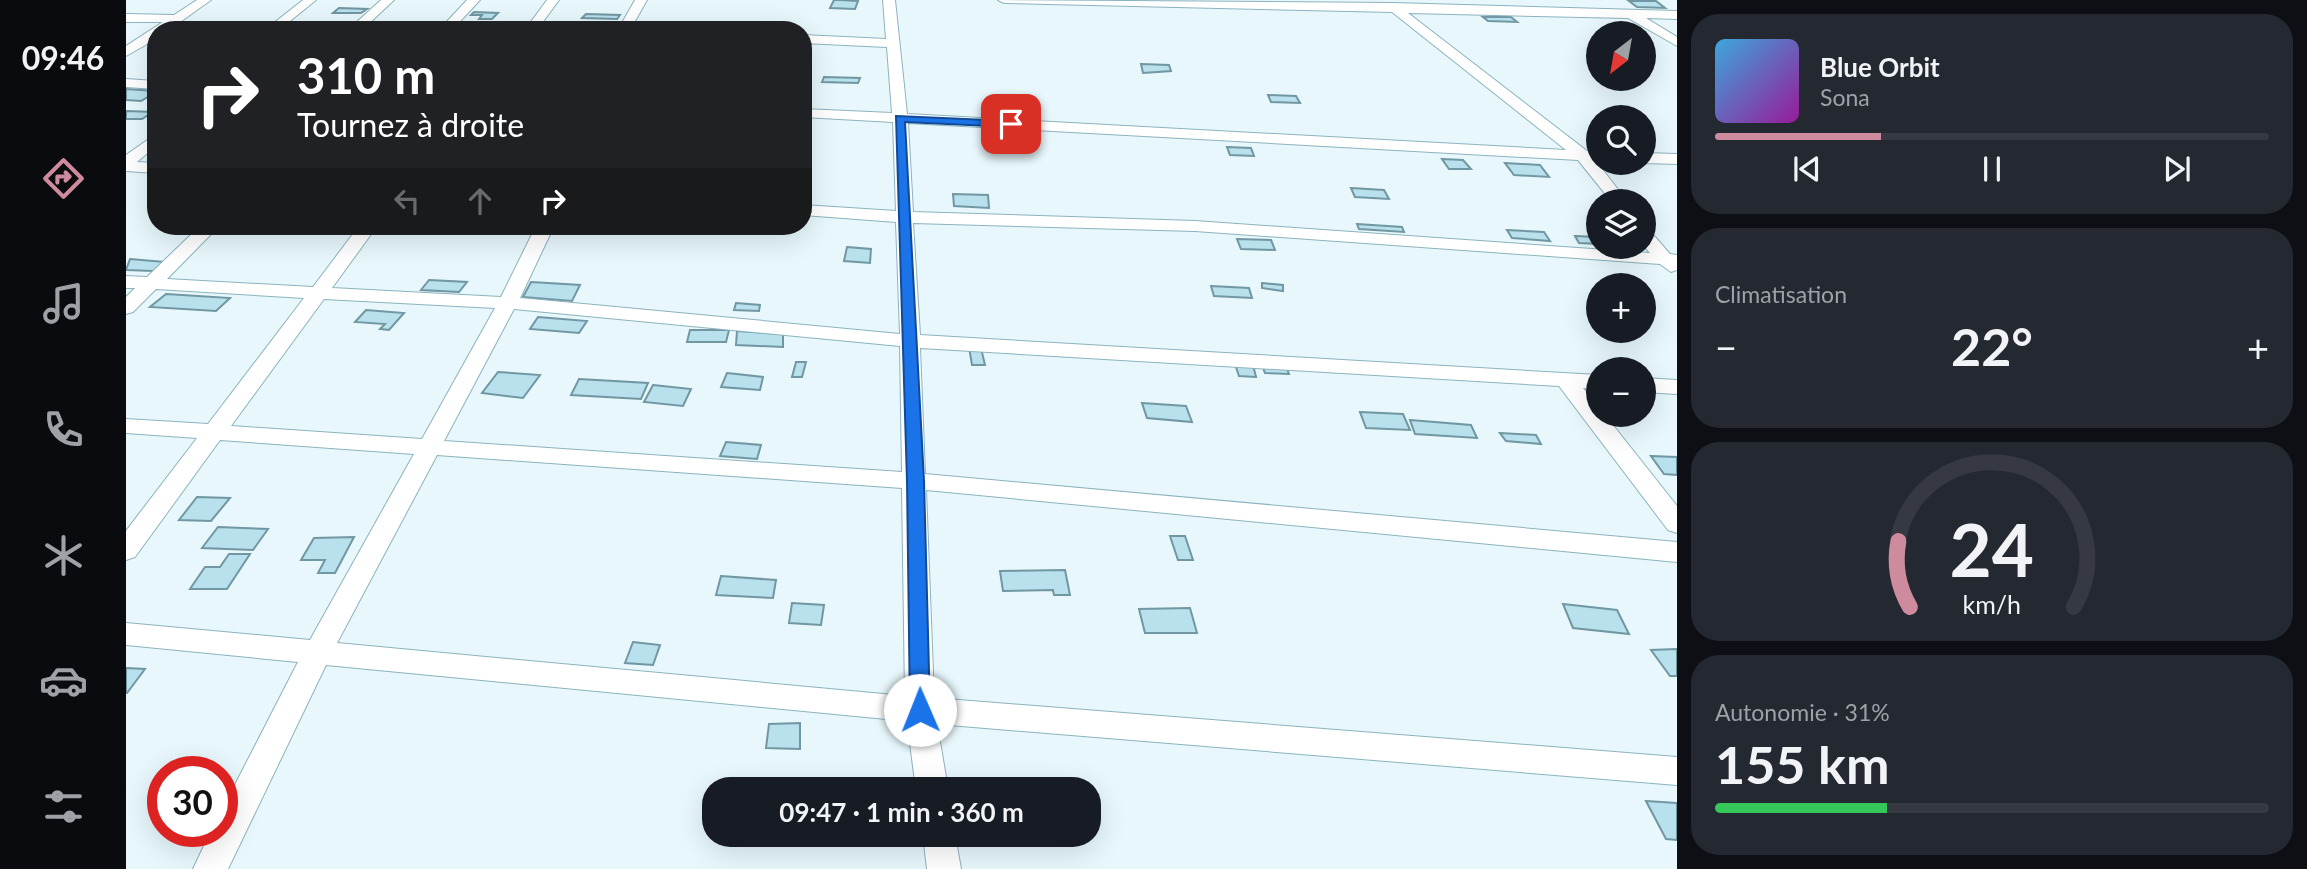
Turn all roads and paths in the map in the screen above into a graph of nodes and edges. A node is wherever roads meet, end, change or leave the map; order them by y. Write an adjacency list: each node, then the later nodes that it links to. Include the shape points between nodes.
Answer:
1 (205, 0): 14 (street)
2 (310, 0): 16 (street)
3 (388, 0): 17 (street)
4 (474, 0): 18 (street)
5 (553, 0): 19 (street)
6 (641, 0): 20 (street)
7 (889, 0): 24 (street)
8 (1004, 0): 10 (street)
9 (1607, 0): 11 (street)
10 (1390, 4): 11 (street); 31 (street)
11 (1630, 13): 12 (street); 23 (street)
12 (1677, 15)
13 (126, 18): 14 (street)
14 (176, 19): 15 (street)
15 (173, 21)
16 (283, 21)
17 (364, 21)
18 (454, 21)
19 (538, 21)
20 (629, 21)
21 (147, 38): 25 (street)
22 (812, 39): 24 (street)
23 (1677, 42)
24 (893, 43): 29 (street)
25 (126, 52)
26 (126, 83): 27 (street)
27 (147, 84)
28 (812, 113): 29 (street)
29 (900, 118): 32 (street); 38 (street)
30 (147, 146): 35 (street)
31 (1586, 152)
32 (1586, 155)
33 (1656, 158): 34 (street)
34 (1677, 159)
35 (126, 164): 36 (street)
36 (147, 167)
37 (812, 211): 38 (street)
38 (902, 217): 43 (street, via 1195,226); 49 (street)
39 (201, 235): 45 (street)
40 (361, 235): 46 (street)
41 (541, 235): 47 (street)
42 (1656, 246): 43 (street)
43 (1672, 263)
44 (126, 282): 45 (street)
45 (151, 283): 46 (street); 48 (street)
46 (318, 293): 47 (street); 55 (street)
47 (508, 303): 49 (street); 56 (street)
48 (126, 308)
49 (910, 341): 50 (street); 57 (street)
50 (1566, 380): 51 (street); 58 (street)
51 (1586, 381)
52 (1656, 386): 53 (street)
53 (1677, 387)
54 (126, 426): 55 (street)
55 (213, 433): 56 (street); 59 (street)
56 (429, 449): 57 (street); 62 (street)
57 (915, 481): 60 (street); 63 (street)
58 (1677, 524)
59 (126, 550)
60 (1677, 552)
61 (126, 634): 62 (street)
62 (317, 653): 63 (street); 67 (street)
63 (920, 710): 64 (street); 65 (street)
64 (1677, 771)
65 (930, 777)
66 (941, 847): 68 (street)
67 (210, 869)
68 (944, 869)

